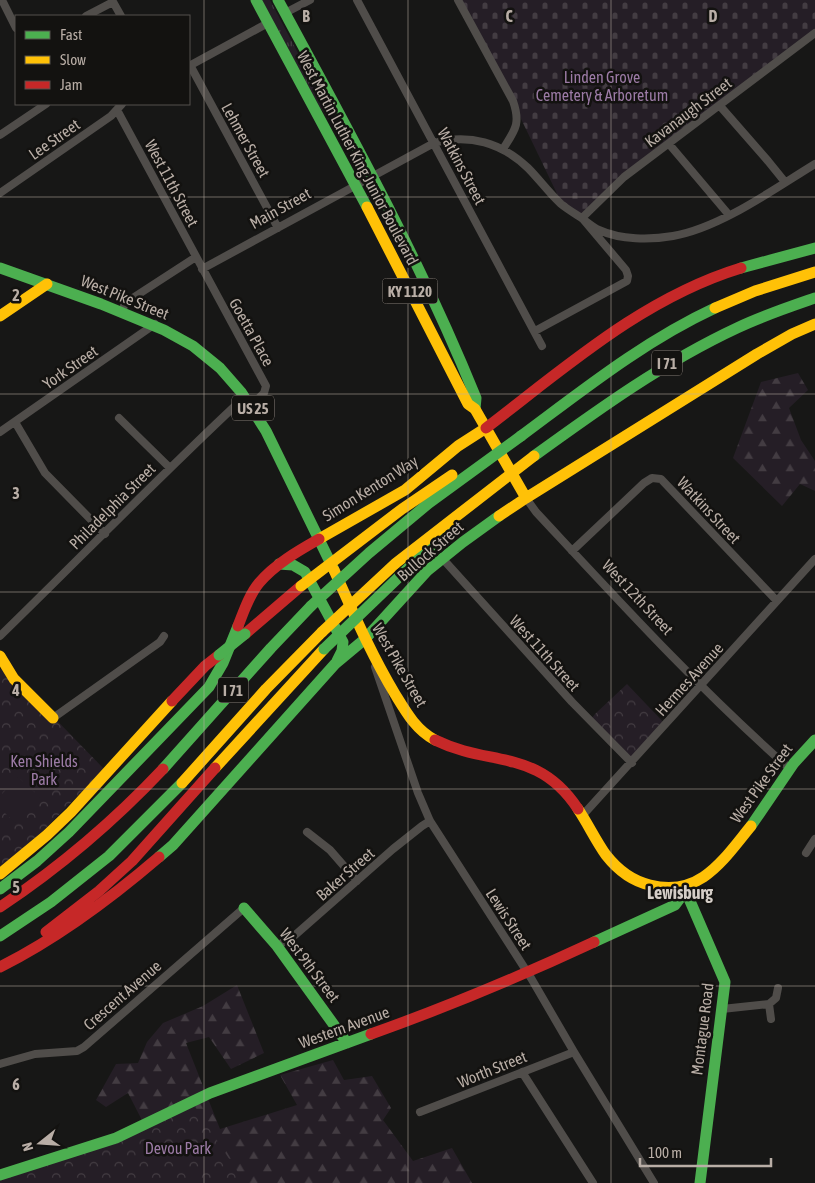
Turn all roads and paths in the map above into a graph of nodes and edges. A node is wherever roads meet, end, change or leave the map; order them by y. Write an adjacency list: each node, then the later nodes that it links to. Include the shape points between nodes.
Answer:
1 (2, 0): 12 (street)
2 (256, 0): 11 (main road, West Martin Luther King Junior Boulevard / KY 1120)
3 (278, 0): 8 (main road, West Martin Luther King Junior Boulevard / KY 1120)
4 (310, 0): 8 (street)
5 (357, 0): 20 (street, Watkins Street)
6 (458, 0): 22 (street, via 517,112 516,129)
7 (113, 1): 9 (street); 10 (street)
8 (286, 13): 24 (main road, West Martin Luther King Junior Boulevard / KY 1120)
9 (88, 15)
10 (120, 15)
11 (268, 23): 14 (street); 26 (main road, West Martin Luther King Junior Boulevard / KY 1120)
12 (15, 26)
13 (815, 33): 17 (street, Kavanaugh Street)
14 (190, 64)
15 (190, 67): 30 (street, Lehmer Street)
16 (45, 105): 19 (street)
17 (720, 106): 21 (street, Kavanaugh Street); 25 (street)
18 (119, 107): 27 (street, Lee Street, via 111,116); 32 (street, West 11th Street)
19 (0, 135)
20 (434, 143): 22 (street, Main Street, via 459,138); 24 (street, Main Street); 42 (street, Watkins Street)
21 (669, 144): 28 (street); 29 (street, Kavanaugh Street, via 624,178)
22 (503, 149): 29 (street, via 526,167 562,204)
23 (815, 164): 25 (street)
24 (373, 176): 26 (street, Main Street); 45 (main road, West Martin Luther King Junior Boulevard / KY 1120, via 460,359 476,398)
25 (785, 182): 28 (street)
26 (356, 185): 30 (street, Main Street); 45 (main road, West Martin Luther King Junior Boulevard / KY 1120, via 468,404)
27 (0, 193)
28 (729, 215): 29 (street, via 693,231 660,238 609,234)
29 (582, 218): 42 (street, via 626,270 627,281)
30 (278, 228): 34 (street, Main Street)
31 (815, 248): 48 (main road, Simon Kenton Way, via 731,270 666,299 608,334)
32 (196, 257): 34 (street, West 11th Street); 38 (street, via 125,303)
33 (0, 268): 36 (main road, West Pike Street)
34 (202, 268): 44 (street, Goetta Place, via 266,386 264,393)
35 (815, 272): 50 (main road, I 71, via 761,289 699,316 650,344)
36 (47, 284): 38 (main road, West Pike Street / US 25); 39 (main road)
37 (815, 298): 52 (main road, I 71, bridge, via 756,318 686,352 608,402)
38 (122, 312): 40 (main road, West Pike Street / US 25)
39 (0, 316)
40 (155, 324): 44 (main road, West Pike Street / US 25, via 203,354 222,370); 47 (street, York Street)
41 (815, 324): 53 (main road, Bullock Street, via 757,354)
42 (534, 331): 43 (street, Watkins Street)
43 (542, 346)
44 (248, 402): 51 (street, Philadelphia Street, via 236,405); 55 (main road, West Pike Street / US 25, via 268,432)
45 (475, 409): 48 (main road, West Martin Luther King Junior Boulevard / KY 1120)
46 (119, 418): 51 (street)
47 (15, 422): 49 (street, York Street); 54 (street, via 45,473)
48 (486, 428): 53 (main road, West 12th Street / KY 1120); 55 (main road, Simon Kenton Way, via 469,437 414,483)
49 (0, 432)
50 (519, 433): 78 (main road, bridge, via 402,509 301,586 205,666 86,796 47,835); 82 (main road, I 71, bridge, via 429,503 311,606 247,673 157,777 114,820 51,872)
51 (170, 468): 54 (street, Philadelphia Street)
52 (502, 480): 84 (main road, I 71, bridge, via 376,580 266,689 173,792 109,856); 86 (main road, bridge, via 324,649 142,850 78,908)
53 (526, 498): 56 (street, West 12th Street); 57 (main road, Bullock Street)
54 (105, 534): 61 (street, Philadelphia Street)
55 (320, 539): 59 (main road, Simon Kenton Way); 63 (main road, West Pike Street / US 25)
56 (572, 551): 60 (street, Watkins Street, via 644,483 652,478 661,478); 68 (street, West 12th Street)
57 (442, 558): 63 (main road, Bullock Street); 71 (street, West 11th Street, via 572,702)
58 (815, 559): 60 (street, Hermes Avenue)
59 (279, 564): 66 (main road, via 298,565 305,572 343,642); 81 (main road, Simon Kenton Way, via 259,583 249,599 224,663 210,687 38,861)
60 (777, 602): 68 (street, Hermes Avenue)
61 (0, 636)
62 (164, 636): 69 (street)
63 (365, 639): 65 (main road, West Pike Street / US 25); 66 (main road, Bullock Street)
64 (0, 656): 67 (main road)
65 (372, 656): 73 (main road, West Pike Street / US 25, via 421,732 453,748 537,769 564,790); 74 (street, Lewis Street)
66 (335, 664): 87 (main road, Bullock Street, via 173,845 68,928)
67 (3, 668): 69 (main road)
68 (700, 686): 71 (street, Hermes Avenue); 72 (street, West 12th Street)
69 (53, 718)
70 (813, 745): 72 (main road, West Pike Street / US 25, via 800,754)
71 (632, 763): 73 (street, Hermes Avenue)
72 (790, 769): 80 (main road, West Pike Street / US 25, via 757,820 718,864 701,880)
73 (582, 816): 80 (main road, West Pike Street / US 25, via 600,847 629,877 664,888)
74 (430, 822): 79 (street, Baker Street); 88 (street, Lewis Street)
75 (307, 832): 79 (street, via 330,850)
76 (815, 838): 77 (street)
77 (806, 853)
78 (0, 874)
79 (357, 881): 85 (street, Baker Street, via 294,936)
80 (684, 887): 88 (main road, Western Avenue, via 675,904); 91 (main road, Montague Road, via 724,977)
81 (0, 889)
82 (0, 907)
83 (244, 908): 85 (main road, West 9th Street); 95 (street, Crescent Avenue, via 84,1047 77,1051 35,1054)
84 (0, 936)
85 (277, 946): 93 (main road, West 9th Street)
86 (0, 963)
87 (0, 967)
88 (527, 971): 93 (main road, Western Avenue, via 446,1007); 94 (street, Lewis Street)
89 (778, 988): 90 (street, via 776,998)
90 (769, 1004): 91 (street); 92 (street)
91 (722, 1009): 101 (main road, Montague Road)
92 (771, 1019)
93 (347, 1044): 98 (main road, Western Avenue, via 210,1093 116,1138)
94 (574, 1052): 96 (street, Worth Street); 100 (street, Lewis Street)
95 (0, 1064)
96 (522, 1072): 97 (street, Worth Street); 99 (street)
97 (420, 1112)
98 (0, 1175)
99 (593, 1183)
100 (654, 1183)
101 (700, 1183)

